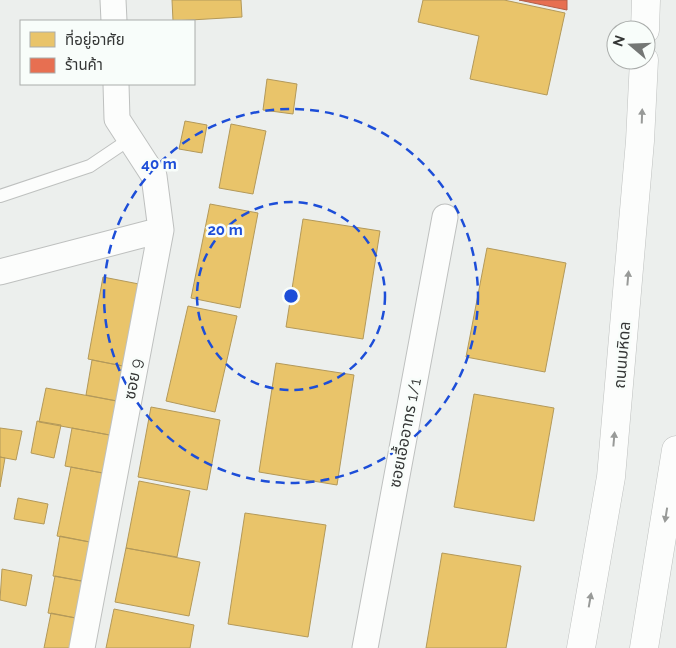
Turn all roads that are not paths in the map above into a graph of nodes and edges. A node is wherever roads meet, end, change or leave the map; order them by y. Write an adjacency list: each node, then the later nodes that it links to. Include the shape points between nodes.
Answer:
1 (113, 0): 3 (street)
2 (646, 0): 4 (main road)
3 (114, 20)
4 (645, 20)
5 (644, 70): 15 (main road, ถนนมหิดล, one-way to 5, via 611,477)
6 (116, 85): 7 (street, ซอย 9, via 117,119)
7 (130, 140): 8 (lane, via 90,166); 10 (street, ซอย 9, via 154,176)
8 (0, 196)
9 (445, 218): 14 (street, ซอยเอื้ออาทร 1/1)
10 (161, 230): 11 (street); 13 (street, ซอย 9)
11 (0, 272)
12 (676, 450): 16 (main road, one-way to 16)
13 (82, 648)
14 (365, 648)
15 (582, 648)
16 (644, 648)

